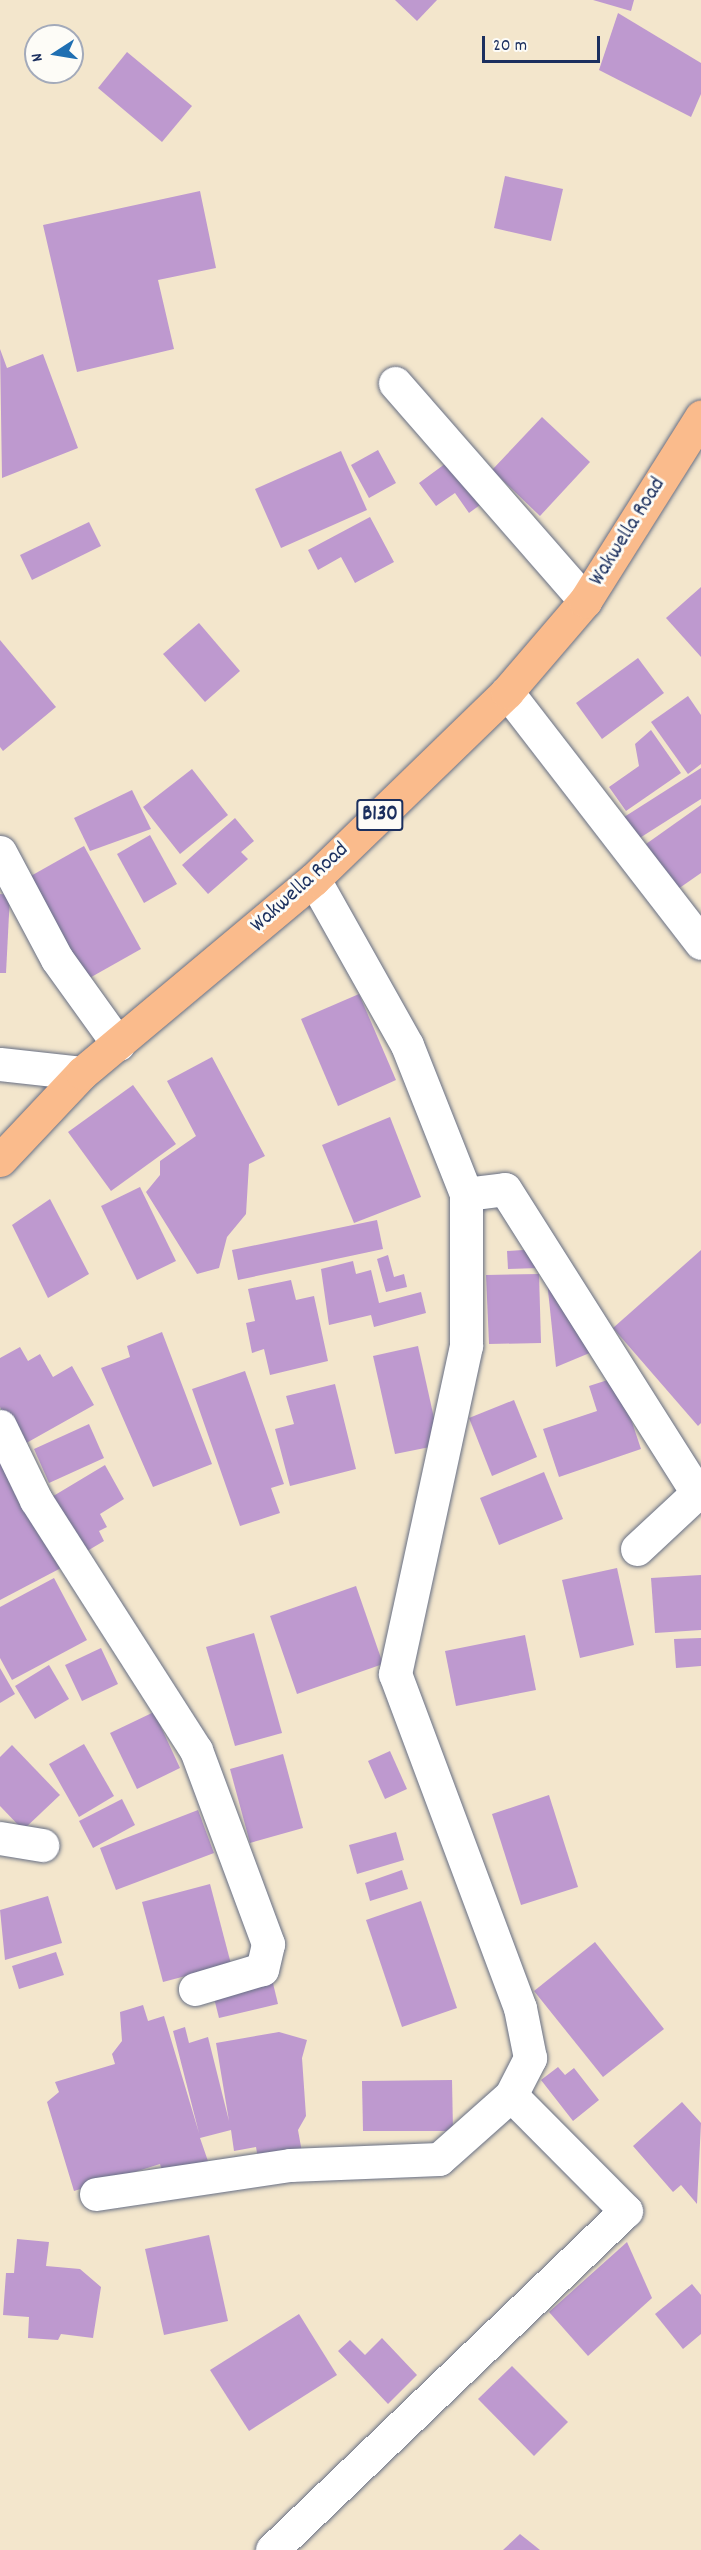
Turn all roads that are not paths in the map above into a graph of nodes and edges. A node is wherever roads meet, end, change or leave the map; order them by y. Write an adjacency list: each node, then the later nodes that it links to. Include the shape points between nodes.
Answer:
1 (395, 383): 3 (street)
2 (701, 417): 3 (main road, Wakwella Road / B130)
3 (585, 601): 4 (main road, Wakwella Road / B130)
4 (507, 692): 6 (main road, Wakwella Road / B130); 7 (street)
5 (0, 852): 8 (street, via 57,958)
6 (314, 879): 8 (main road, Wakwella Road / B130); 12 (street, via 407,1046)
7 (701, 943)
8 (118, 1044): 10 (main road, Wakwella Road / B130)
9 (0, 1064): 10 (street)
10 (82, 1073): 11 (main road, Wakwella Road / B130)
11 (0, 1160)
12 (466, 1194): 14 (street, via 505,1189 697,1493); 18 (street, via 466,1346 395,1674 520,2008 530,2058)
13 (0, 1426): 17 (street, via 36,1500 196,1750 268,1944 262,1969)
14 (637, 1549)
15 (0, 1838): 16 (street)
16 (42, 1845)
17 (195, 1989)
18 (511, 2095): 19 (street, via 439,2159 290,2164); 20 (street, via 626,2211)
19 (96, 2194)
20 (272, 2550)

